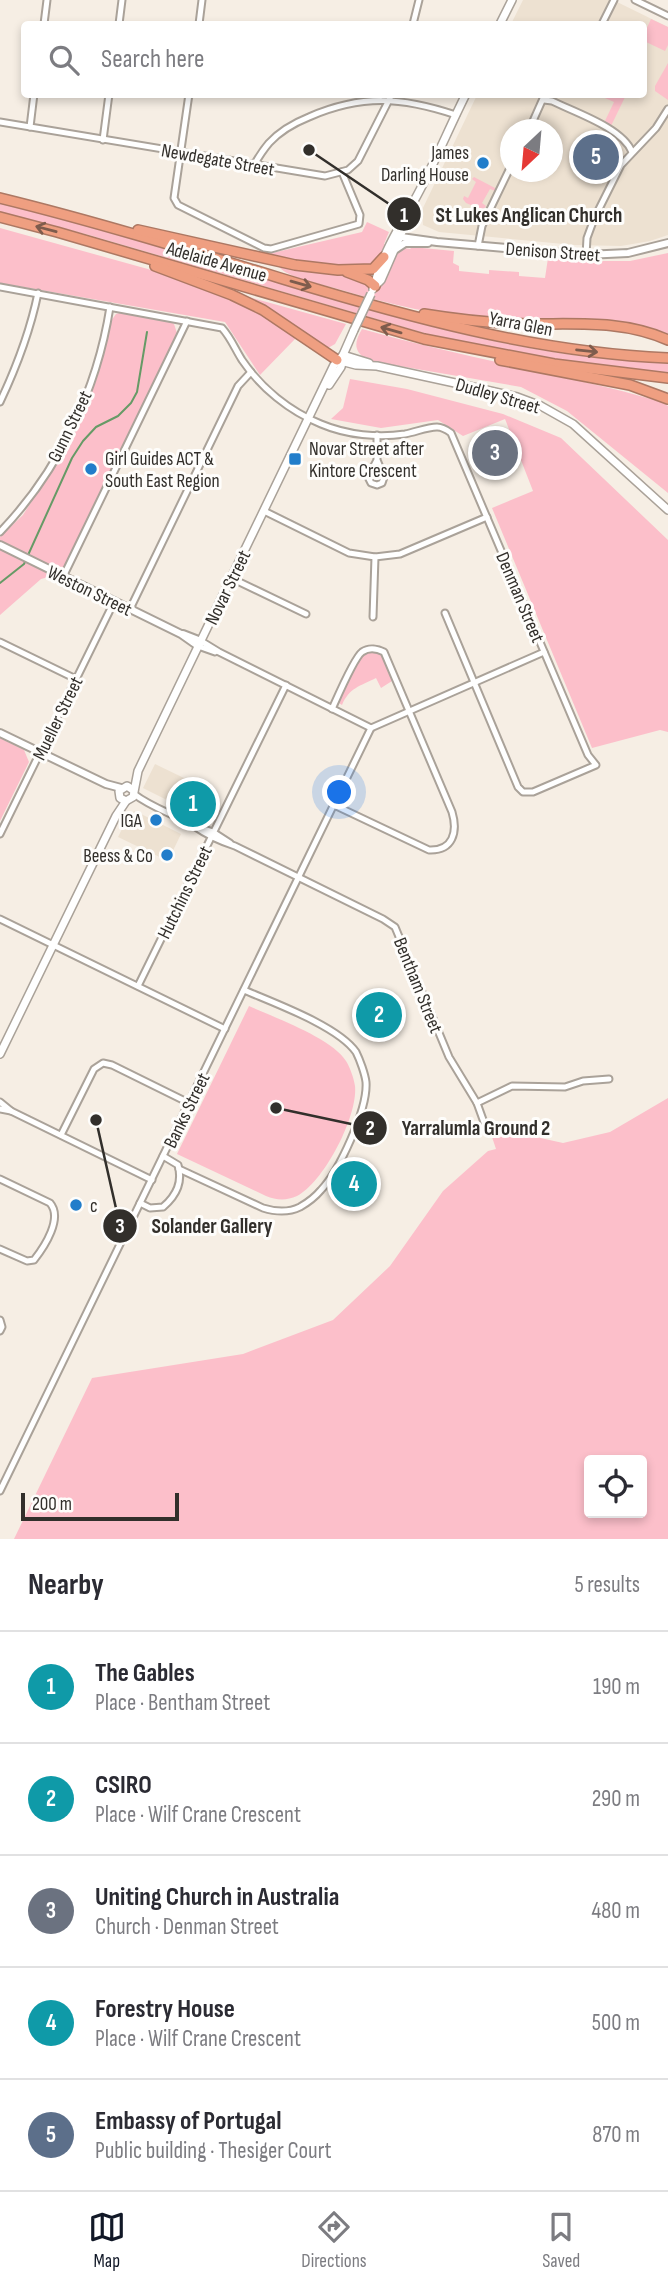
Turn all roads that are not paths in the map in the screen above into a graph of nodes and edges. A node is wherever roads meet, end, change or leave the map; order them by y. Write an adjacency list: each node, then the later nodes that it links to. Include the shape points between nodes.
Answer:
1 (47, 0): 9 (street)
2 (122, 0): 10 (street)
3 (202, 0): 11 (street)
4 (419, 0): 12 (street)
5 (512, 0): 13 (main road)
6 (614, 0): 14 (street)
7 (635, 0): 8 (street)
8 (668, 16)
9 (44, 21)
10 (119, 21)
11 (199, 21)
12 (414, 21)
13 (502, 21)
14 (604, 21)
15 (34, 98): 28 (street)
16 (108, 98): 29 (street)
17 (188, 98): 31 (street)
18 (382, 98): 32 (street, via 340,105 300,121 281,131)
19 (390, 98): 33 (street, via 358,161)
20 (395, 98): 25 (street)
21 (464, 98): 25 (main road)
22 (544, 98): 26 (street)
23 (546, 98): 30 (street, via 609,129)
24 (668, 109): 30 (street)
25 (456, 115): 36 (main road)
26 (534, 119)
27 (0, 122): 28 (street, Newdegate Street)
28 (30, 127): 29 (street, Newdegate Street)
29 (103, 140): 31 (street, Newdegate Street)
30 (632, 152): 45 (street, via 594,219)
31 (181, 153): 32 (street, Newdegate Street); 33 (street, via 174,198 178,205 271,249 359,224 360,215)
32 (254, 165): 33 (street, Newdegate Street, via 310,175)
33 (342, 172)
34 (503, 182): 43 (street, via 482,226)
35 (0, 198): 38 (highway, Adelaide Avenue)
36 (412, 204): 39 (main road); 44 (main road)
37 (0, 218): 40 (highway, Adelaide Avenue, one-way to 37)
38 (82, 219): 46 (highway, via 274,262); 50 (highway, Adelaide Avenue, one-way to 50)
39 (401, 237): 41 (street, Denison Street); 44 (main road)
40 (92, 242): 54 (highway, Adelaide Avenue, one-way to 40); 58 (highway, via 253,305)
41 (437, 242): 43 (street, Denison Street); 44 (street, Denison Street, via 405,243)
42 (668, 243): 45 (street, Denison Street, via 628,253)
43 (478, 246): 45 (street, Denison Street)
44 (389, 251): 46 (highway, via 373,269); 48 (main road); 48 (main road, via 381,281)
45 (586, 255)
46 (338, 270): 48 (highway, via 359,275)
47 (0, 287): 49 (street)
48 (373, 290): 53 (main road, Novar Street, bridge)
49 (38, 293): 51 (street); 63 (street, via 19,361)
50 (370, 305): 55 (highway, via 496,323 611,325); 57 (highway, Yarra Glen, one-way to 57, via 541,345)
51 (110, 307): 52 (street); 70 (street, Gunn Street, via 101,350 73,427 44,477)
52 (187, 321): 60 (street, via 222,328); 73 (street)
53 (354, 330): 56 (main road); 58 (main road, Novar Street)
54 (424, 339): 61 (highway, Yarra Glen, via 554,364); 62 (highway, via 452,350 630,385)
55 (668, 340)
56 (354, 358): 58 (main road, Dudley Street); 59 (main road, Dudley Street)
57 (668, 358)
58 (341, 359): 59 (main road, Dudley Street); 64 (main road, Novar Street)
59 (377, 366): 67 (main road, Dudley Street, via 517,397 558,414)
60 (251, 372): 64 (street, via 280,400); 76 (street, via 237,386)
61 (668, 378)
62 (668, 399)
63 (0, 402)
64 (309, 418): 65 (street, via 342,431); 68 (main road, Novar Street)
65 (377, 435): 66 (street); 69 (street, Denman Street, via 446,429)
66 (377, 460)
67 (668, 510)
68 (264, 511): 72 (street, via 349,553); 74 (main road, Novar Street)
69 (487, 517): 72 (street, via 400,554); 82 (street, Denman Street)
70 (0, 532)
71 (0, 545): 73 (street, Weston Street)
72 (375, 557): 79 (street)
73 (64, 577): 75 (street, Weston Street)
74 (231, 578): 78 (street); 81 (main road, Novar Street)
75 (114, 601): 76 (street, Weston Street); 83 (street, Mueller Street)
76 (130, 609): 81 (street, Weston Street)
77 (445, 613): 84 (street)
78 (306, 614)
79 (373, 617)
80 (0, 642): 83 (street)
81 (200, 643): 85 (street, Weston Street); 91 (main road, Novar Street)
82 (544, 652): 84 (street); 84 (street, Denman Street, via 596,765 523,792)
83 (76, 679): 90 (street, Mueller Street)
84 (474, 683): 87 (street)
85 (286, 685): 86 (street, Weston Street); 94 (street, Hutchins Street)
86 (332, 709): 87 (street, via 359,655 378,649 388,659); 88 (street, Weston Street)
87 (409, 711): 88 (street); 92 (street, via 456,823 452,841 437,850 425,849)
88 (371, 728): 92 (street, Banks Street)
89 (0, 733): 90 (street, Bentham Street)
90 (41, 753): 91 (street, Bentham Street); 93 (street, Mueller Street)
91 (126, 794): 94 (street, Bentham Street); 97 (main road, Novar Street)
92 (334, 805): 95 (street, Banks Street)
93 (0, 834)
94 (212, 835): 95 (street, Bentham Street); 98 (street, Hutchins Street)
95 (299, 877): 99 (street, Banks Street); 105 (street, Bentham Street, via 395,927 449,1057)
96 (0, 919): 97 (street)
97 (53, 944): 98 (street); 101 (main road, Novar Street)
98 (138, 986): 100 (street)
99 (244, 990): 100 (street, Banks Street); 111 (street, via 333,1031 347,1042 366,1081 361,1116 321,1191 298,1208 263,1208)
100 (225, 1029): 104 (street, Banks Street)
101 (0, 1054)
102 (609, 1079): 105 (street, via 565,1087 512,1086)
103 (0, 1102): 107 (street)
104 (189, 1103): 109 (street, via 103,1063 94,1069); 110 (street, Banks Street)
105 (477, 1103): 108 (street, Bentham Street)
106 (0, 1109): 107 (street)
107 (11, 1111): 109 (street)
108 (486, 1128)
109 (61, 1135): 113 (street)
110 (163, 1156): 111 (street); 113 (street, Banks Street)
111 (179, 1169): 114 (street, via 177,1190 167,1203 154,1209)
112 (0, 1179): 115 (street, via 50,1203 56,1216 34,1260 27,1262)
113 (152, 1180): 114 (street, Banks Street)
114 (140, 1203): 118 (street, Banks Street)
115 (0, 1249)
116 (0, 1320): 117 (street)
117 (0, 1331)
118 (0, 1491)

